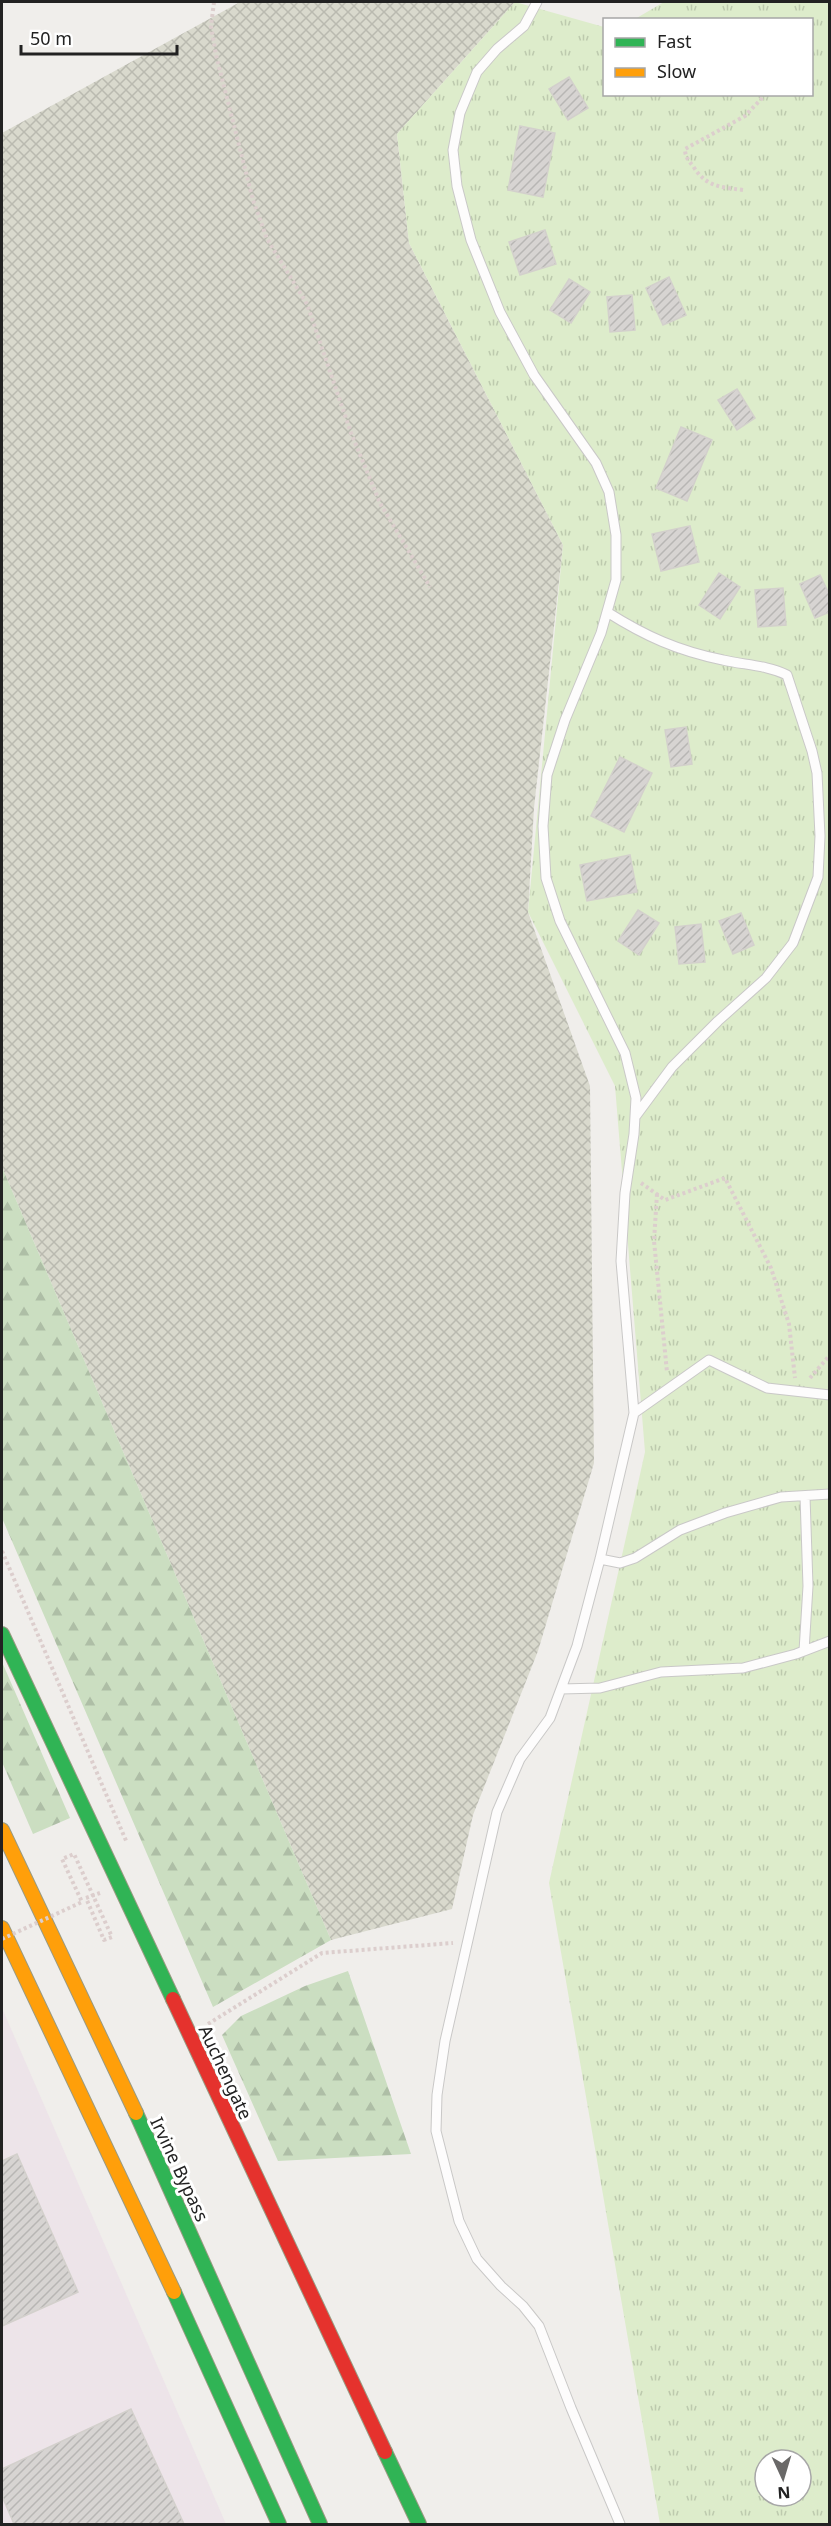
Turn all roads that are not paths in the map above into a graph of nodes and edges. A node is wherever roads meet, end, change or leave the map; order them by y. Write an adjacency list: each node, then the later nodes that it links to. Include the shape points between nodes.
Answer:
1 (537, 2): 2 (lane, via 524,26 477,72 456,131 453,150 457,186 471,240 500,312 534,375 596,463 609,492 616,535 616,580)
2 (607, 612): 3 (lane, via 547,775 543,826 546,878 560,921 625,1053 636,1098); 3 (lane, via 677,649 775,669 787,675 812,751 818,784 818,877 793,943 766,978 672,1067)
3 (635, 1117): 5 (lane, via 621,1261)
4 (830, 1395): 5 (lane, via 767,1388 709,1360)
5 (634, 1413): 8 (lane)
6 (830, 1494): 7 (lane)
7 (805, 1496): 8 (lane, via 781,1497 725,1513 680,1530 620,1563); 11 (lane, via 808,1586)
8 (600, 1559): 12 (lane)
9 (2, 1634): 17 (main road, Auchengate)
10 (830, 1641): 11 (lane)
11 (804, 1651): 12 (lane, via 743,1668 661,1672 600,1688)
12 (561, 1689): 18 (lane, via 550,1718 520,1759 497,1812 445,2041 436,2131 459,2221 477,2259 539,2326)
13 (2, 1830): 16 (main road, Irvine Bypass)
14 (2, 1928): 15 (main road)
15 (279, 2524)
16 (320, 2524)
17 (418, 2524)
18 (620, 2524)

